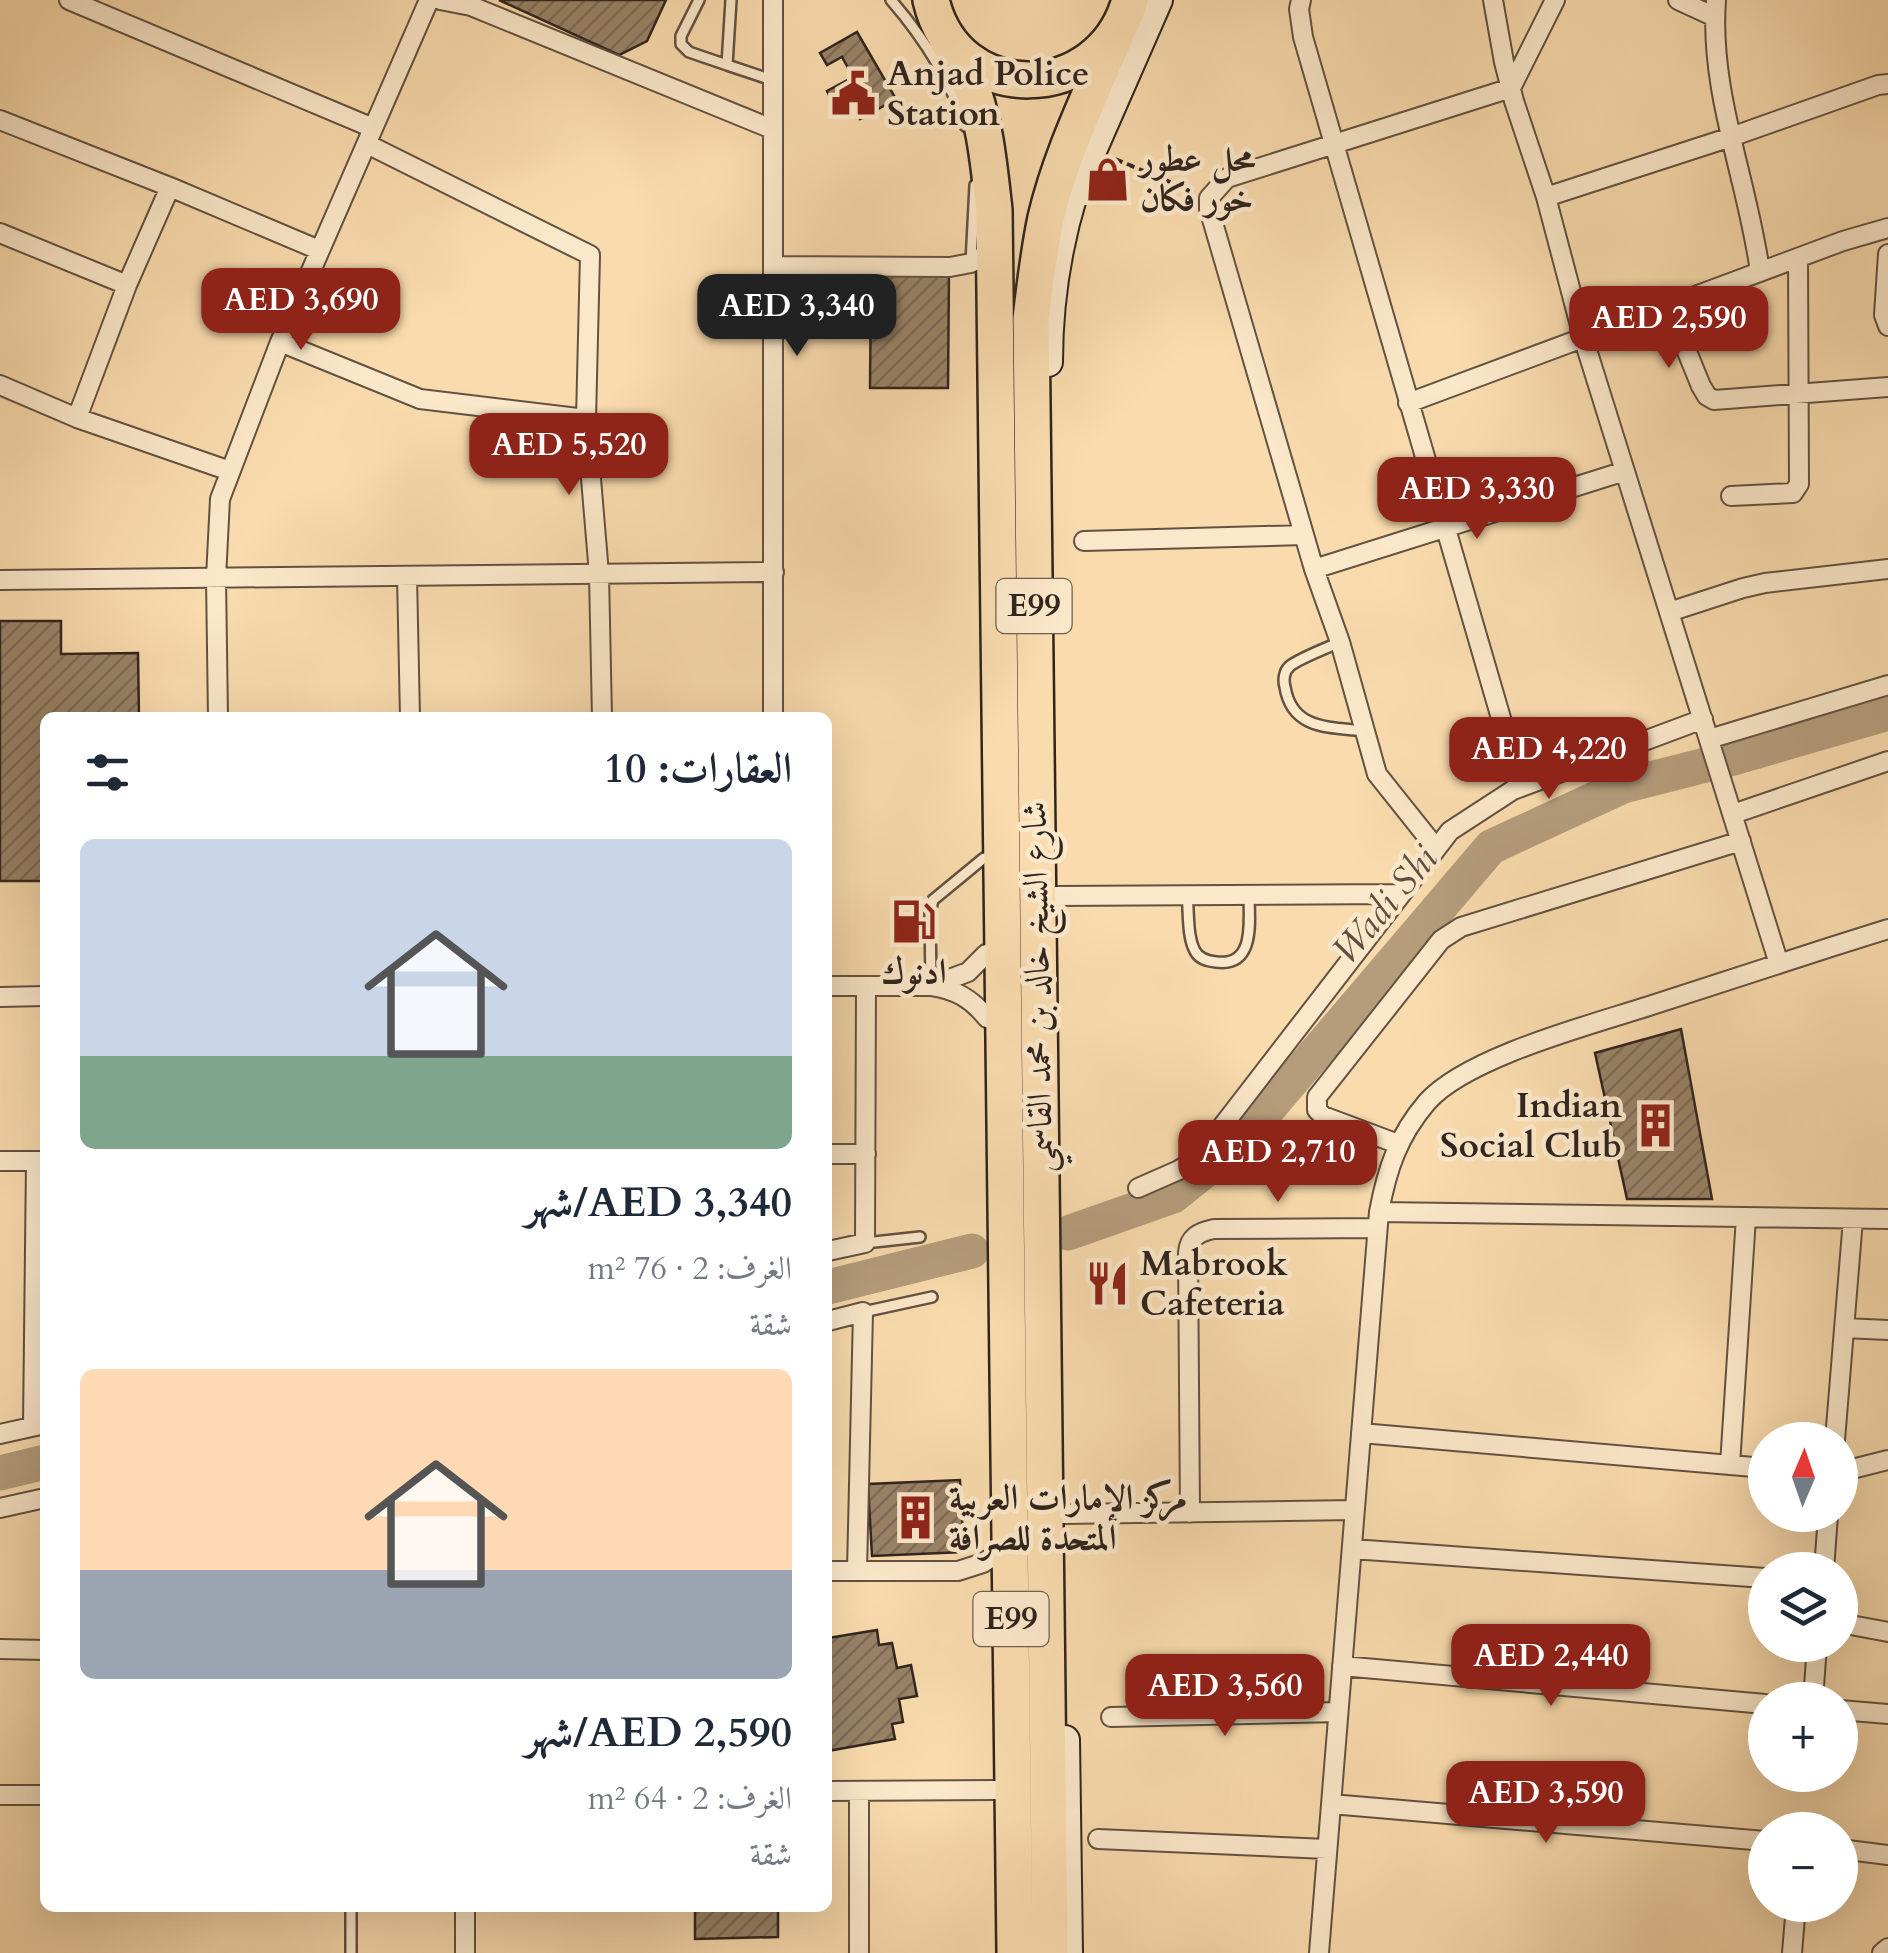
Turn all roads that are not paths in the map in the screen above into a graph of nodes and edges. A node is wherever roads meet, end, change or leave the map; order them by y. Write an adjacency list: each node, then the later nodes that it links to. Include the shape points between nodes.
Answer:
1 (429, 0): 23 (street)
2 (440, 0): 22 (street, via 472,6)
3 (699, 0): 17 (lane, via 681,44)
4 (731, 0): 17 (lane)
5 (774, 0): 18 (street)
6 (891, 0): 25 (lane, via 938,64)
7 (1130, 0): 16 (highway, شارع الشيخ خالد بن محمد القاسمي)
8 (1158, 0): 30 (street, via 1073,194)
9 (1301, 0): 26 (street, via 1302,37)
10 (1493, 0): 20 (street)
11 (1556, 0): 20 (street)
12 (1678, 0): 14 (street)
13 (73, 1): 23 (street)
14 (1716, 8): 24 (street)
15 (933, 13): 16 (highway, via 965,58 1017,80 1073,72); 36 (highway, شارع الشيخ خالد بن محمد القاسمي / E99, via 968,80 981,122 989,166)
16 (1116, 34): 30 (highway, شارع الشيخ خالد بن محمد القاسمي / E99, via 1062,166)
17 (727, 65): 18 (lane)
18 (772, 80): 22 (street)
19 (1888, 84): 24 (street)
20 (1511, 88): 26 (street); 29 (street)
21 (0, 120): 28 (street)
22 (772, 130): 37 (street)
23 (370, 136): 33 (street); 49 (street, via 590,254)
24 (1731, 137): 29 (street); 38 (street)
25 (969, 141)
26 (1332, 144): 47 (street); 55 (street, via 1227,178 1208,198)
27 (975, 177): 36 (lane)
28 (170, 187): 33 (street); 39 (street)
29 (1546, 197): 42 (street)
30 (1056, 218): 50 (highway, شارع الشيخ خالد بن محمد القاسمي / E99, via 1037,267 1032,319)
31 (1888, 228): 35 (street)
32 (0, 233): 39 (street)
33 (319, 250): 43 (street)
34 (1888, 254): 41 (street)
35 (1798, 258): 38 (street); 46 (street)
36 (987, 264): 37 (street); 67 (highway, شارع الشيخ خالد بن محمد القاسمي / E99)
37 (773, 266): 59 (street)
38 (1760, 272): 40 (street)
39 (127, 285): 48 (street)
40 (1668, 305): 42 (street); 46 (street, via 1706,396 1723,401)
41 (1888, 326)
42 (1583, 337): 47 (street); 51 (street)
43 (280, 342): 49 (street, via 420,399); 52 (street)
44 (0, 386): 48 (street)
45 (1888, 387): 46 (street)
46 (1800, 394): 53 (street, via 1798,488)
47 (1408, 403): 54 (street)
48 (77, 418): 52 (street)
49 (586, 419): 60 (street)
50 (1040, 443): 84 (street); 93 (highway, شارع الشيخ خالد بن محمد القاسمي / E99)
51 (1625, 470): 54 (street); 64 (street)
52 (230, 471): 62 (street, via 220,499)
53 (1731, 496)
54 (1444, 528): 57 (street); 76 (street)
55 (1304, 534): 56 (street); 57 (street)
56 (1084, 541)
57 (1314, 569): 65 (street)
58 (1888, 570): 64 (street, via 1766,583)
59 (774, 572): 60 (street); 71 (street)
60 (599, 574): 61 (street); 70 (street)
61 (407, 576): 62 (street); 69 (street)
62 (216, 578): 63 (street); 68 (street)
63 (0, 580)
64 (1670, 612): 72 (street)
65 (1340, 642): 73 (street); 73 (lane, via 1290,666 1283,679 1287,701 1298,717 1320,726)
66 (1888, 685): 74 (street)
67 (991, 694): 80 (street); 96 (highway, شارع الشيخ خالد بن محمد القاسمي / E99)
68 (218, 712)
69 (410, 712)
70 (602, 712)
71 (774, 712)
72 (1703, 719): 74 (street); 76 (street)
73 (1364, 731): 79 (street, via 1377,774)
74 (1709, 739): 77 (street)
75 (1888, 761): 77 (street)
76 (1520, 788): 79 (street, via 1450,831)
77 (1730, 806): 78 (street)
78 (1741, 841): 87 (street); 95 (street, via 1461,927 1442,940 1317,1097 1323,1116)
79 (1436, 848): 82 (street)
80 (984, 858): 86 (street); 90 (lane, via 933,900)
81 (1249, 894): 82 (street); 83 (street); 83 (lane, via 1249,937 1232,962 1200,958 1192,948)
82 (1399, 894): 101 (street, via 1197,1159)
83 (1187, 895): 84 (street)
84 (1054, 896): 93 (street)
85 (1888, 929): 87 (street)
86 (986, 954): 90 (street, via 968,972); 94 (street)
87 (1778, 964): 95 (street, via 1499,1058 1429,1100)
88 (832, 986): 89 (street)
89 (866, 986): 90 (street); 98 (street)
90 (931, 986): 94 (street, via 957,992)
91 (0, 996): 92 (street)
92 (40, 996)
93 (1047, 1004): 109 (highway, شارع الشيخ خالد بن محمد القاسمي / E99, via 1040,1191); 128 (street)
94 (987, 1018): 96 (street)
95 (1398, 1144): 105 (street)
96 (997, 1148): 109 (highway, شارع الشيخ خالد بن محمد القاسمي / E99); 130 (street)
97 (832, 1154): 98 (street)
98 (866, 1154): 107 (street)
99 (40, 1161): 100 (street)
100 (0, 1162)
101 (1138, 1188)
102 (1746, 1217): 103 (street); 105 (street); 121 (street)
103 (1853, 1219): 104 (street); 114 (street)
104 (1888, 1219)
105 (1378, 1220): 118 (street); 127 (street, via 1214,1229 1193,1237)
106 (920, 1237): 107 (lane)
107 (865, 1243): 108 (street)
108 (832, 1250)
109 (1024, 1286): 152 (highway, شارع الشيخ خالد بن محمد القاسمي / E99); 156 (highway, شارع الشيخ خالد بن محمد القاسمي / E99)
110 (40, 1293): 117 (street)
111 (932, 1297): 112 (lane)
112 (863, 1312): 113 (street); 132 (street)
113 (832, 1319)
114 (1844, 1328): 115 (street); 116 (street)
115 (1888, 1330)
116 (1836, 1422)
117 (39, 1425): 119 (street)
118 (1361, 1432): 121 (street); 126 (street)
119 (0, 1434)
120 (1888, 1460): 123 (street)
121 (1730, 1465): 122 (street)
122 (1748, 1467)
123 (1858, 1468)
124 (40, 1499): 125 (street)
125 (0, 1508)
126 (1354, 1510): 127 (street); 129 (street)
127 (1190, 1512): 128 (street)
128 (1062, 1514): 156 (street)
129 (1352, 1548): 133 (street); 138 (street)
130 (994, 1556): 132 (street, via 958,1572); 144 (street)
131 (832, 1571): 132 (street)
132 (857, 1572)
133 (1748, 1577)
134 (1858, 1626): 135 (street)
135 (1888, 1632)
136 (0, 1650): 137 (street)
137 (40, 1650)
138 (1342, 1666): 139 (street); 140 (street)
139 (1748, 1702)
140 (1338, 1712): 143 (street); 149 (street)
141 (1858, 1712): 142 (street)
142 (1888, 1714)
143 (1111, 1718)
144 (996, 1790): 146 (street); 152 (street)
145 (832, 1791): 146 (street)
146 (859, 1791): 163 (street)
147 (0, 1795): 148 (street)
148 (40, 1795)
149 (1331, 1804): 151 (street); 153 (street)
150 (1098, 1839): 153 (street)
151 (1748, 1840)
152 (1008, 1842): 164 (street); 165 (highway, شارع الشيخ خالد بن محمد القاسمي / E99); 166 (highway, via 1028,1895)
153 (1327, 1849): 169 (street)
154 (1858, 1851): 155 (street)
155 (1888, 1855)
156 (1058, 1886): 167 (highway, شارع الشيخ خالد بن محمد القاسمي / E99); 168 (street)
157 (351, 1912): 161 (lane)
158 (465, 1912): 162 (street)
159 (1795, 1922): 170 (street)
160 (1888, 1948): 171 (street)
161 (351, 1953)
162 (465, 1953)
163 (858, 1953)
164 (1000, 1953)
165 (1015, 1953)
166 (1029, 1953)
167 (1050, 1953)
168 (1068, 1953)
169 (1319, 1953)
170 (1792, 1953)
171 (1882, 1953)

